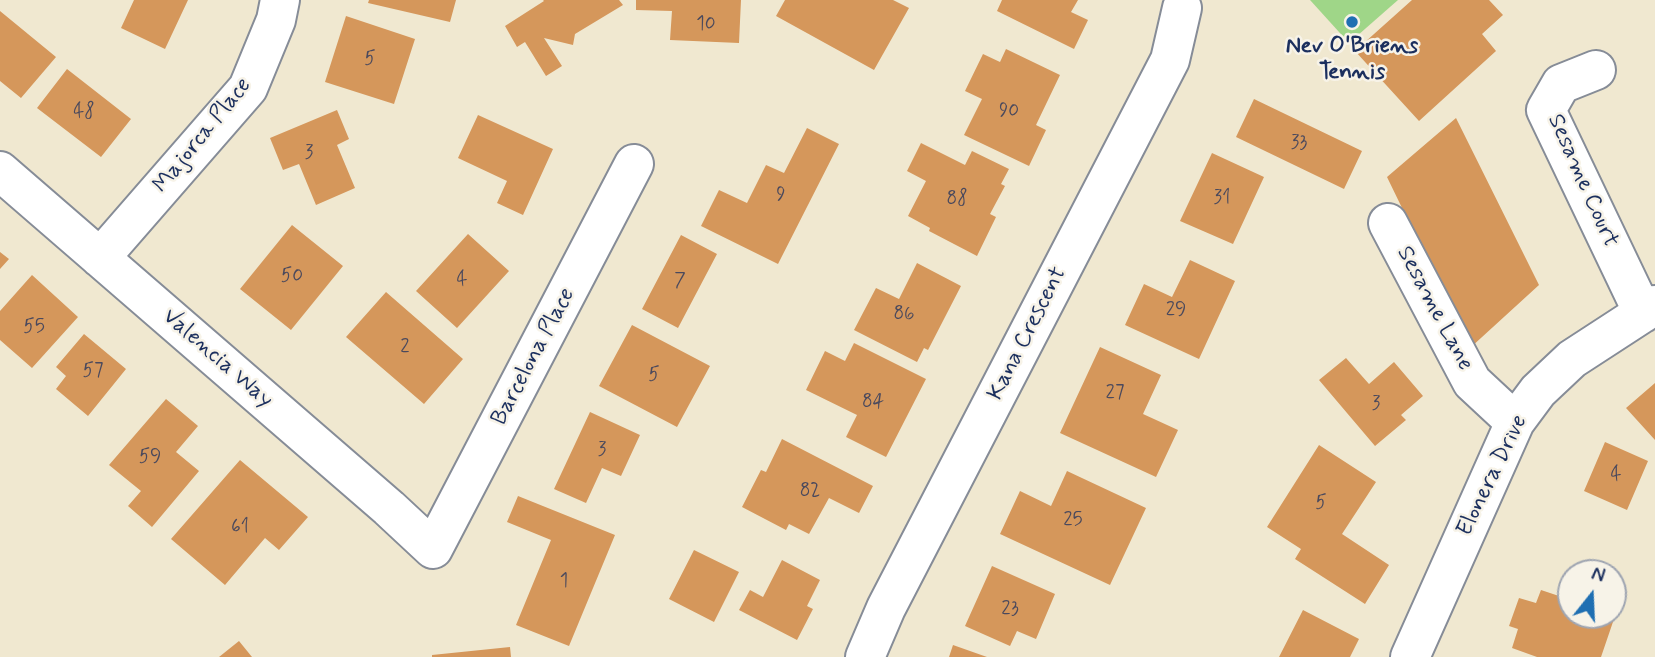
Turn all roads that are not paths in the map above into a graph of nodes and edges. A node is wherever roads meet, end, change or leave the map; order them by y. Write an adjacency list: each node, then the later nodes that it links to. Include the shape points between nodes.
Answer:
1 (280, 0): 7 (street, Majorca Place, via 248,88)
2 (1182, 8): 11 (street, Kana Crescent, via 1170,60 886,608)
3 (1596, 71): 8 (street, Sesame Court, via 1561,84 1546,110)
4 (634, 164): 10 (street, Barcelona Place)
5 (0, 171): 7 (street, Valencia Way)
6 (1388, 222): 9 (street, Sesame Lane, via 1472,382)
7 (100, 258): 10 (street, Valencia Way)
8 (1649, 309): 9 (street, Elonera Drive, via 1572,359 1538,391)
9 (1515, 422): 12 (street, Elonera Drive)
10 (433, 549)
11 (865, 657)
12 (1410, 657)

